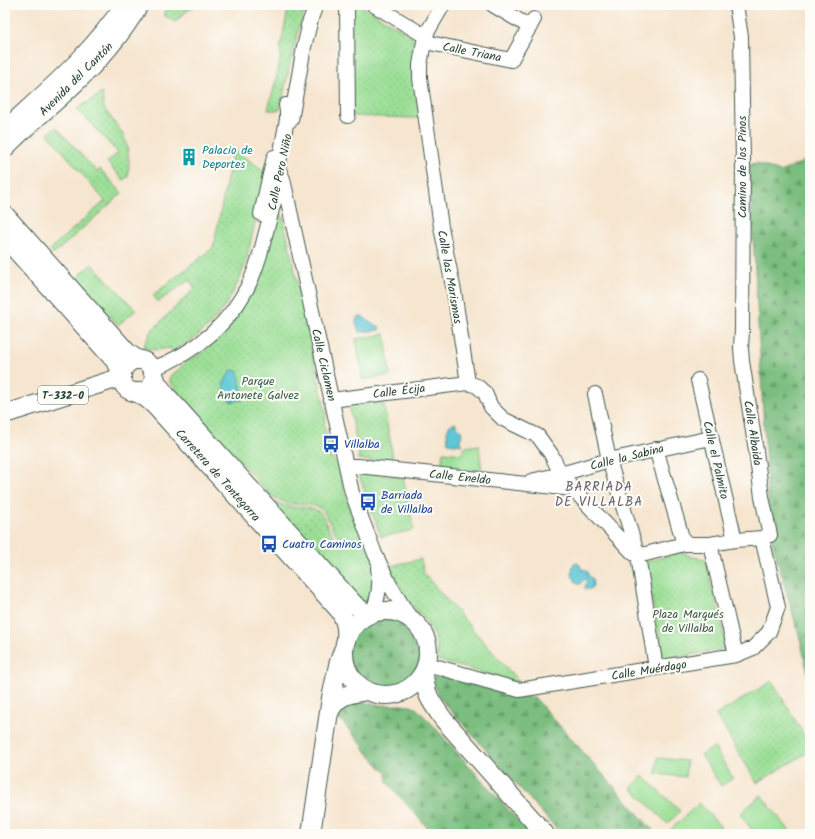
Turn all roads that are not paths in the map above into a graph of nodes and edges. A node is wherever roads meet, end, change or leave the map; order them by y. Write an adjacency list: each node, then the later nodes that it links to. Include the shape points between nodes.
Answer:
1 (124, 5): 13 (main road, Avenida del Cantón, via 85,55)
2 (139, 5): 14 (main road, Avenida del Cantón, via 113,42 94,63)
3 (316, 5): 9 (street, Calle Pero Niño)
4 (347, 5): 12 (street)
5 (374, 5): 10 (street, Calle Triana)
6 (442, 5): 10 (street, Calle las Marismas)
7 (493, 5): 10 (street, Calle Triana, via 532,22 511,60 430,44)
8 (736, 5): 21 (street, Camino de los Pinos, via 741,45)
9 (311, 19): 11 (street, Calle Pero Niño, via 298,54); 15 (street, Calle Pero Niño)
10 (425, 36): 25 (street, Calle las Marismas, via 420,65 422,95)
11 (286, 105): 15 (street, via 287,119 278,168); 20 (street, Calle Pero Niño, via 251,256)
12 (348, 116)
13 (5, 130)
14 (5, 148)
15 (281, 174): 16 (street, Calle Ciclamen); 17 (street, Calle Pero Niño)
16 (290, 212): 17 (street, via 284,208 277,208); 28 (street, Calle Ciclamen)
17 (271, 214): 20 (street, Calle Pero Niño, via 250,281)
18 (5, 215): 22 (main road, Carretera de Tentegorra, via 127,352)
19 (5, 238): 23 (main road, via 116,362)
20 (227, 317): 22 (street, Calle Pero Niño, via 212,334 196,346)
21 (742, 330): 37 (street, Calle Albaida, via 742,361)
22 (148, 368): 23 (main road, via 131,362 122,372); 26 (main road, via 154,377 152,384 142,392); 43 (main road, Carretera de Tentegorra, via 166,395 350,601)
23 (122, 377): 26 (main road, Carretera de Tentegorra, via 125,386); 29 (main road, T-332-0)
24 (698, 380): 30 (street, Calle el Palmito)
25 (468, 383): 28 (street, Calle Écija); 34 (street, via 477,386 485,394 491,407 503,419 538,436)
26 (135, 392): 45 (main road, Carretera de Tentegorra, via 156,407 339,610 346,623)
27 (595, 394): 32 (street)
28 (331, 400): 33 (street, Calle Ciclamen)
29 (5, 414)
30 (711, 438): 31 (street, Calle la Sabina); 38 (street, Calle el Palmito)
31 (656, 449): 32 (street, Calle la Sabina); 39 (street)
32 (609, 460): 34 (street, Calle la Sabina); 42 (street)
33 (346, 466): 35 (street, Calle Eneldo); 41 (street, Calle Ciclamen, via 352,493)
34 (561, 474): 35 (street, Calle la Sabina); 36 (street)
35 (520, 484): 36 (street, Calle Eneldo)
36 (573, 489): 42 (street)
37 (766, 536): 38 (street); 46 (street, Calle Muérdago, via 778,607 769,632 753,648)
38 (735, 540): 40 (street)
39 (684, 544): 40 (street); 42 (street)
40 (710, 544): 46 (street)
41 (375, 554): 43 (street, Calle Ciclamen, via 379,589); 44 (street, Calle Ciclamen)
42 (638, 556): 48 (street)
43 (371, 614): 44 (main road, via 390,611); 45 (main road, via 355,625)
44 (410, 618): 47 (main road, via 426,638)
45 (346, 642): 49 (main road, via 344,658 348,671 356,683); 52 (main road, via 338,665)
46 (736, 655): 48 (street, Calle Muérdago)
47 (426, 668): 48 (street, Calle Muérdago, via 519,690); 50 (main road, via 412,687); 51 (main road, via 427,693)
48 (656, 668)
49 (367, 691): 50 (main road, via 381,696); 52 (main road, via 355,692 338,700 330,709)
50 (396, 695): 51 (main road, via 420,700)
51 (444, 720): 54 (main road)
52 (327, 725): 53 (main road)
53 (311, 834)
54 (545, 834)

